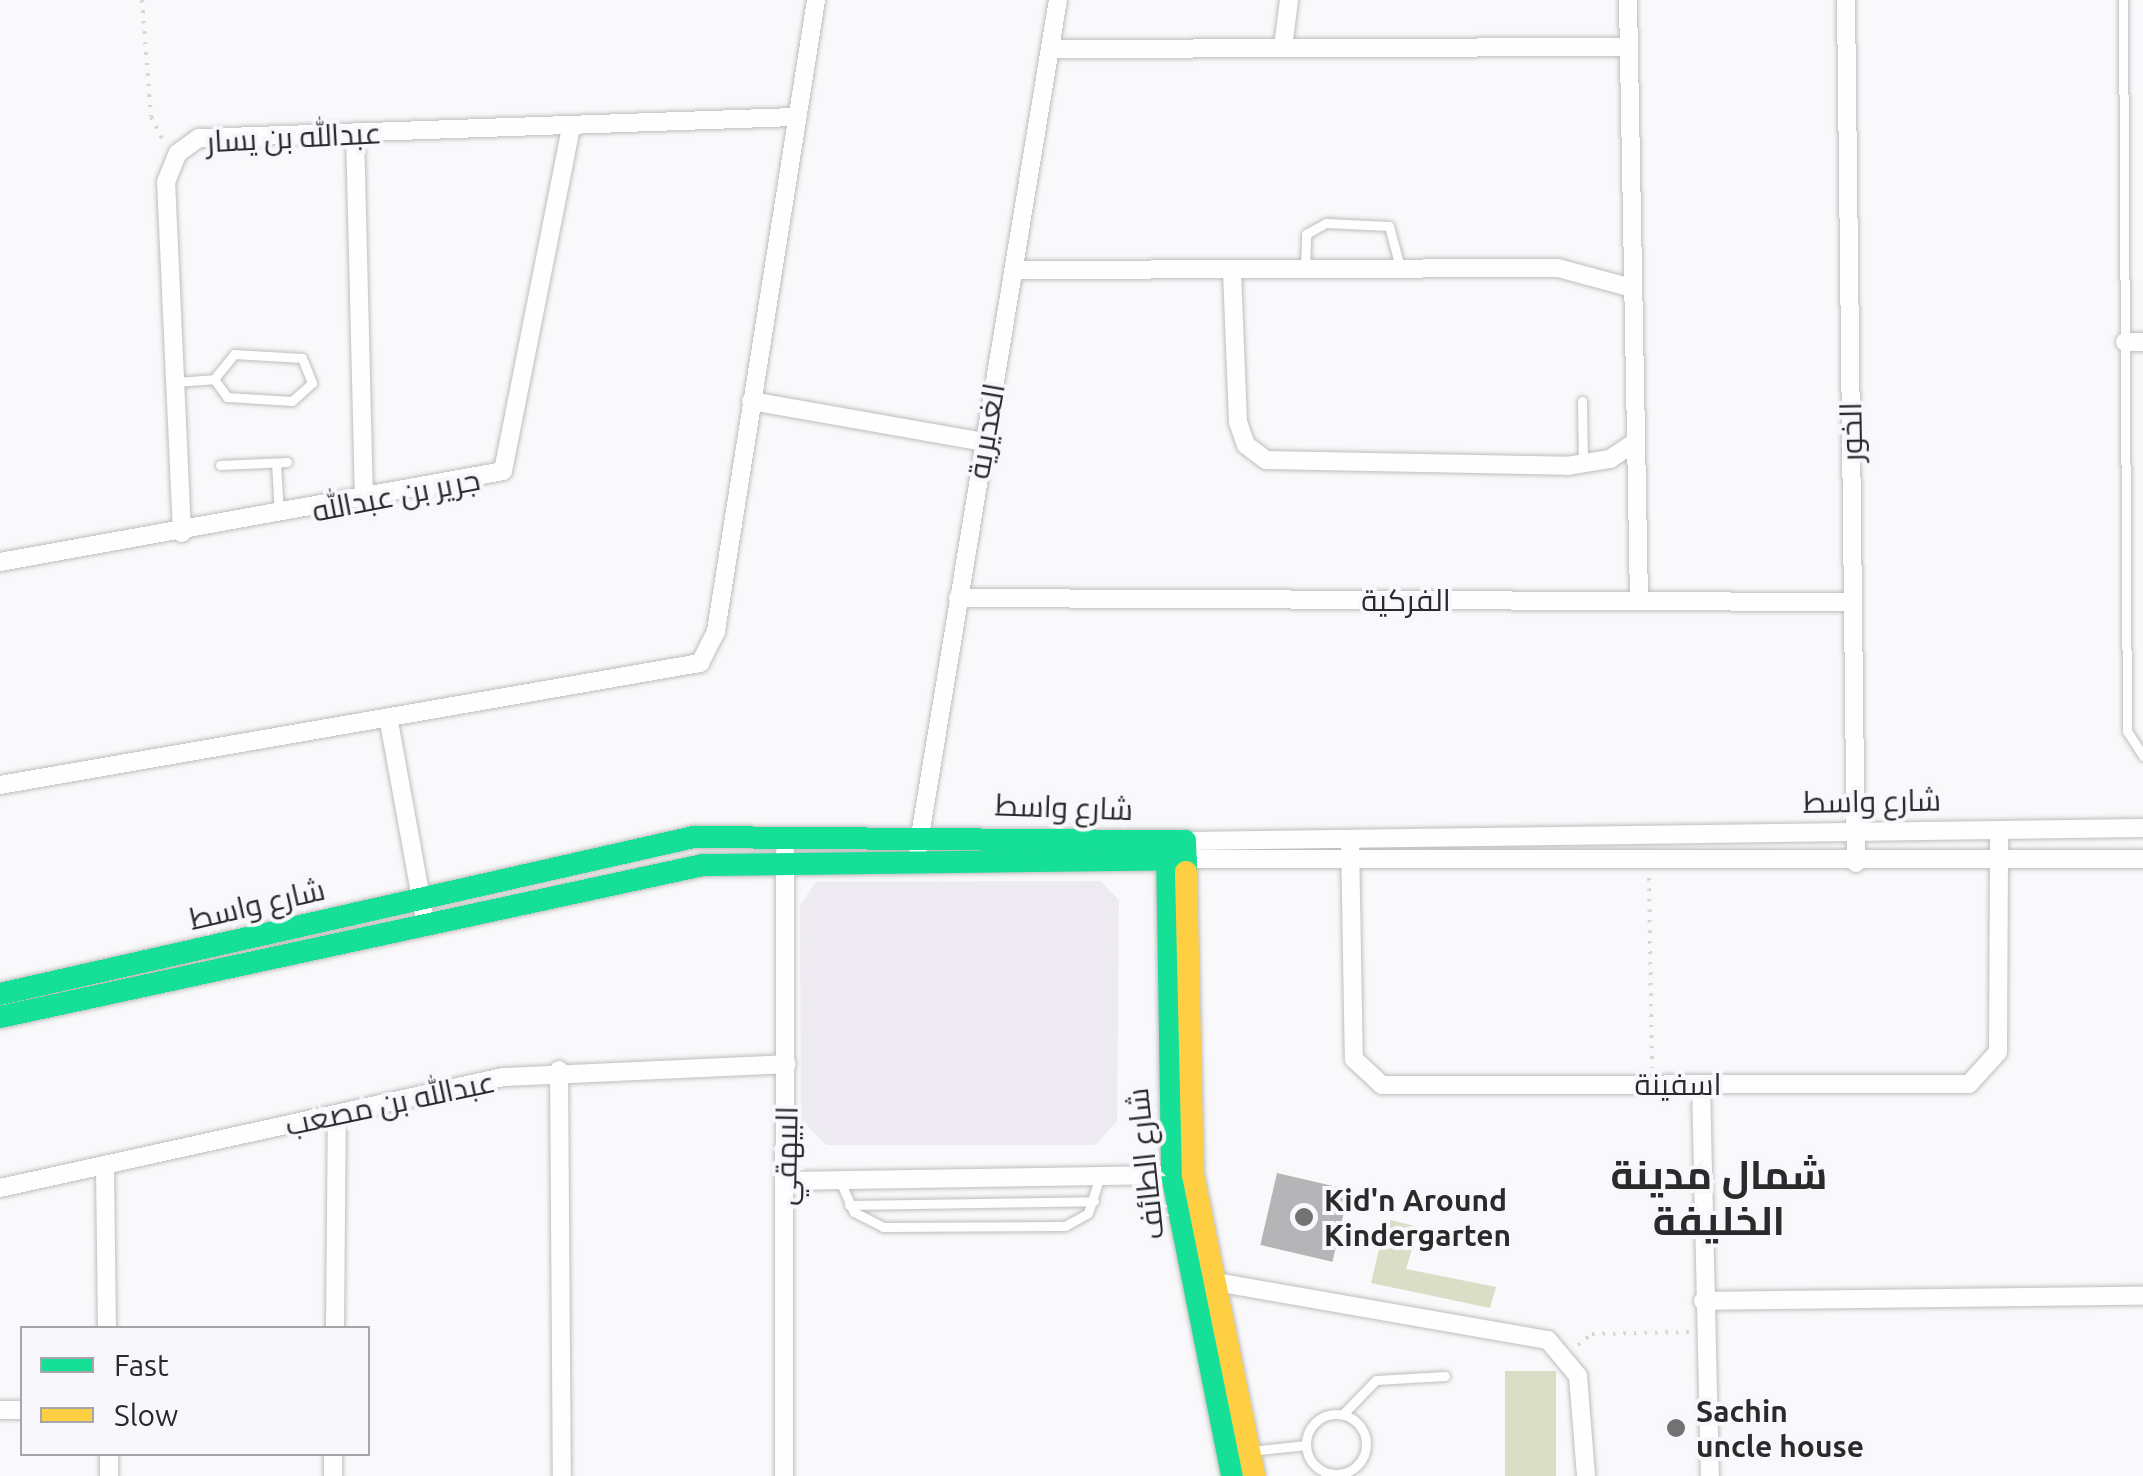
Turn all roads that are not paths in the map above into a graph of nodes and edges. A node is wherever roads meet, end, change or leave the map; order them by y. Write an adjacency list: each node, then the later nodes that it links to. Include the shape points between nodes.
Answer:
1 (816, 0): 10 (street)
2 (1058, 0): 9 (street, الغديرية)
3 (1288, 0): 7 (street)
4 (1628, 0): 8 (street)
5 (1846, 0): 33 (street, الخور)
6 (2123, 0): 18 (lane)
7 (1283, 48): 8 (street); 9 (street)
8 (1629, 48): 17 (street)
9 (1051, 49): 13 (street, الغديرية)
10 (795, 117): 11 (street, عبدالله بن يسار); 21 (street)
11 (571, 127): 12 (street, عبدالله بن يسار); 27 (street, جرير بن عبدالله, via 503,471)
12 (356, 132): 20 (street, عبدالله بن يسار, via 199,138 178,153 166,182); 27 (street)
13 (1015, 270): 15 (street); 23 (street, الغديرية)
14 (1400, 270): 16 (street); 16 (lane, via 1401,243 1389,226 1326,224 1306,234); 17 (street, via 1558,268)
15 (1232, 272): 16 (street); 26 (street, via 1238,422 1266,460)
16 (1305, 272)
17 (1632, 288): 24 (street)
18 (2134, 342): 35 (lane, via 2127,731)
19 (214, 379): 19 (lane, via 238,400 292,401 312,383 302,358 288,354 234,354); 20 (lane)
20 (175, 382): 29 (street, عبدالله بن يسار)
21 (750, 401): 23 (street); 34 (street, via 716,632 700,663)
22 (1582, 401): 26 (lane)
23 (984, 442): 31 (street, الغديرية)
24 (1632, 444): 26 (street); 32 (street)
25 (220, 465): 28 (lane, via 282,462)
26 (1583, 465)
27 (364, 502): 28 (street, جرير بن عبدالله)
28 (279, 516): 29 (street, جرير بن عبدالله)
29 (182, 533): 30 (street, جرير بن عبدالله)
30 (0, 562)
31 (958, 598): 32 (street, الفركية); 40 (street, الغديرية)
32 (1639, 602): 33 (street, الفركية)
33 (1853, 602): 39 (street, الخور)
34 (389, 722): 36 (street); 49 (street)
35 (2143, 756)
36 (0, 785)
37 (2143, 828): 38 (street, شارع واسط)
38 (1999, 830): 39 (street, شارع واسط); 46 (street, اسفينة)
39 (1855, 831): 41 (street, شارع واسط); 48 (street, الخور)
40 (917, 834): 42 (street, شارع واسط); 43 (street, شارع واسط); 45 (street, الغديرية)
41 (1350, 839): 43 (street, شارع واسط); 47 (street, اسفينة)
42 (785, 848): 45 (street, شارع واسط); 49 (street, شارع واسط); 52 (street, البيهقي)
43 (1176, 850): 45 (street, شارع واسط); 47 (street, شارع واسط); 57 (street, شارع الطائف)
44 (2143, 860): 46 (street, شارع واسط)
45 (919, 861)
46 (1998, 861): 48 (street, شارع واسط); 54 (street, اسفينة, via 1998,1052 1988,1072 1969,1084)
47 (1352, 863): 48 (street, شارع واسط); 54 (street, اسفينة, via 1354,1059 1363,1076 1382,1086)
48 (1856, 863)
49 (423, 910): 50 (street, شارع واسط); 51 (street, شارع واسط)
50 (0, 994)
51 (0, 1017)
52 (787, 1064): 53 (street, عبدالله بن مصعب); 60 (street, البيهقي)
53 (559, 1070): 55 (street, عبدالله بن مصعب); 73 (street)
54 (1701, 1084): 66 (street)
55 (337, 1114): 56 (street, عبدالله بن مصعب); 68 (street)
56 (105, 1167): 61 (street, عبدالله بن مصعب); 67 (street)
57 (1182, 1175): 58 (street); 64 (street, شارع الطائف)
58 (1100, 1177): 59 (street); 62 (lane)
59 (840, 1181): 60 (street); 63 (lane)
60 (785, 1182): 74 (street, البيهقي)
61 (0, 1188)
62 (1094, 1201): 63 (lane); 63 (lane, via 1065,1226 883,1227)
63 (849, 1205)
64 (1200, 1283): 72 (street, شارع الطائف); 75 (street, شارع الطائف); 77 (street, via 1537,1336 1568,1354)
65 (2143, 1296): 66 (street)
66 (1703, 1301): 78 (street)
67 (107, 1326)
68 (334, 1326)
69 (1445, 1376): 70 (lane, via 1376,1380)
70 (1343, 1414): 71 (lane, via 1313,1424); 71 (lane, via 1366,1439 1352,1470 1317,1467)
71 (1306, 1445): 72 (lane)
72 (1248, 1452): 76 (street, شارع الطائف)
73 (562, 1476)
74 (784, 1476)
75 (1232, 1476)
76 (1254, 1476)
77 (1586, 1476)
78 (1710, 1476)

